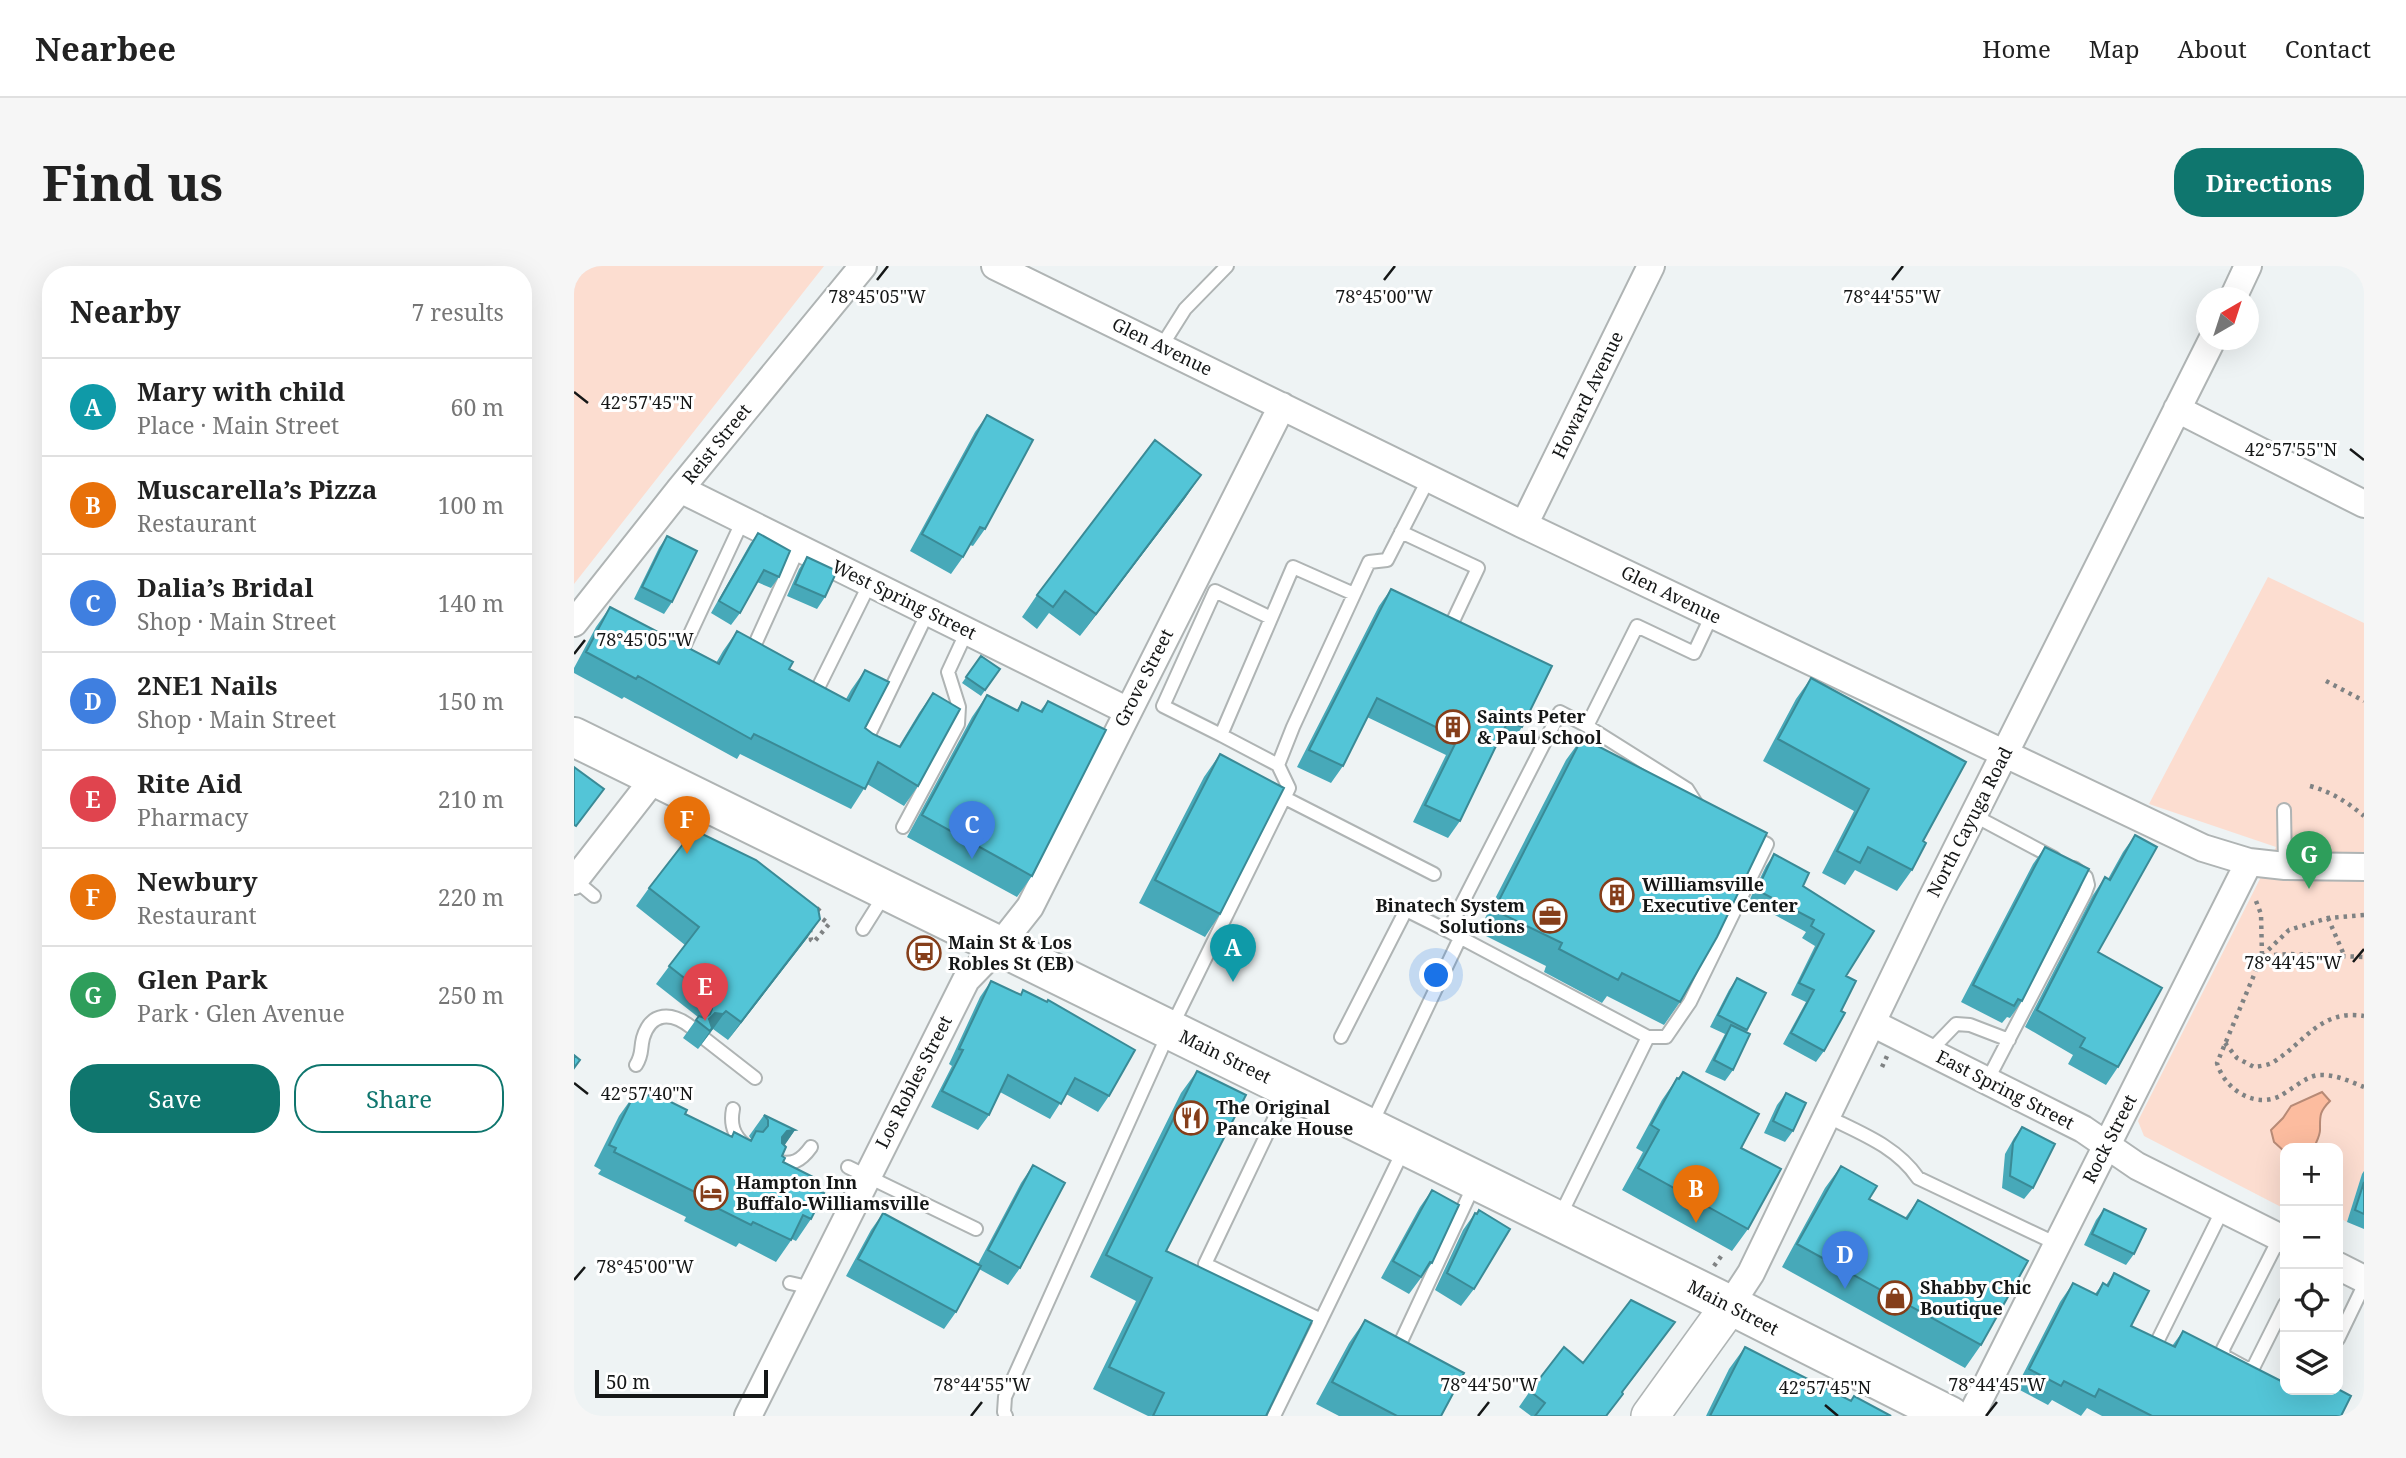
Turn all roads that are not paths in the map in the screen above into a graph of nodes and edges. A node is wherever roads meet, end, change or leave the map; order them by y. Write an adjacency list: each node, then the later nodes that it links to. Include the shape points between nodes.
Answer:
1 (863, 266): 12 (street, Reist Street)
2 (995, 266): 7 (street, Glen Avenue)
3 (1227, 266): 7 (lane, via 1185,309)
4 (1651, 266): 15 (street, Howard Avenue)
5 (2249, 266): 6 (street)
6 (2238, 287)
7 (1161, 347): 9 (street, Glen Avenue)
8 (2207, 350): 10 (street, North Cayuga Road)
9 (1282, 406): 11 (street, Glen Avenue); 29 (street, Grove Street)
10 (2177, 409): 13 (street); 34 (street, North Cayuga Road)
11 (1429, 478): 15 (street, Glen Avenue); 16 (lane)
12 (680, 489): 14 (street, West Spring Street); 24 (street, Reist Street)
13 (2364, 504)
14 (743, 520): 17 (street, West Spring Street); 27 (lane)
15 (1524, 525): 21 (street, Glen Avenue)
16 (1401, 532): 19 (lane, via 1387,560 1369,562); 23 (lane, via 1478,568)
17 (799, 547): 18 (street, West Spring Street); 26 (lane)
18 (870, 583): 20 (street, West Spring Street); 28 (lane)
19 (1354, 594): 22 (lane, via 1293,567); 35 (lane)
20 (928, 612): 25 (street, West Spring Street); 33 (lane)
21 (1712, 615): 30 (lane, via 1694,653 1637,626); 34 (street, Glen Avenue)
22 (1271, 618): 31 (lane); 31 (lane, via 1215,591 1163,706)
23 (1453, 621)
24 (574, 624)
25 (967, 631): 29 (street, West Spring Street); 41 (lane, via 948,672 958,724)
26 (756, 642)
27 (683, 649)
28 (813, 698)
29 (1128, 711): 52 (street, Grove Street, via 1030,907)
30 (1587, 726): 40 (lane, via 1688,789 1701,811); 50 (lane, via 1560,712)
31 (1222, 735): 35 (lane)
32 (574, 737): 36 (main road, Main Street)
33 (863, 747)
34 (2006, 753): 39 (street, North Cayuga Road); 43 (street, Glen Avenue, via 2203,848)
35 (1278, 765): 37 (lane, via 1289,788)
36 (656, 776): 47 (street); 48 (main road, Main Street)
37 (1285, 798): 46 (lane); 55 (lane)
38 (2284, 810): 44 (lane)
39 (1973, 815): 53 (street, North Cayuga Road); 59 (lane, via 2082,872 2088,885)
40 (1712, 816)
41 (903, 827)
42 (1734, 827): 57 (lane, via 1767,844 1690,1002 1666,1037)
43 (2249, 862): 44 (street, Glen Avenue); 70 (street, Rock Street)
44 (2285, 866): 45 (street, Glen Avenue)
45 (2364, 867)
46 (1434, 874)
47 (581, 886)
48 (887, 890): 49 (lane); 52 (main road, Main Street)
49 (863, 929)
50 (1448, 931): 51 (lane); 56 (lane, via 1406,910)
51 (1460, 938): 57 (lane); 67 (lane)
52 (1000, 945): 55 (main road, Main Street); 73 (street, Los Robles Street, via 966,980)
53 (1872, 1023): 60 (street, East Spring Street); 66 (street, North Cayuga Road)
54 (691, 1027): 61 (lane, via 675,1016 659,1018 646,1030)
55 (1170, 1030): 64 (main road, Main Street); 91 (lane, via 1005,1396)
56 (1341, 1037)
57 (1648, 1037): 76 (lane)
58 (705, 1039): 62 (lane)
59 (2010, 1040): 60 (lane, via 1955,1024); 63 (lane)
60 (1929, 1052): 63 (street, East Spring Street)
61 (636, 1065)
62 (755, 1078)
63 (1987, 1081): 70 (street, East Spring Street, via 2083,1129)
64 (1288, 1088): 67 (main road, Main Street); 86 (lane, via 1205,1264)
65 (733, 1109): 68 (lane, via 733,1131)
66 (1826, 1116): 79 (lane, via 1892,1149 1919,1178); 84 (street, North Cayuga Road, via 1751,1273)
67 (1369, 1129): 69 (main road, Main Street)
68 (745, 1145)
69 (1405, 1146): 74 (main road, Main Street); 86 (lane)
70 (2107, 1146): 75 (street, East Spring Street, via 2137,1167); 79 (street, Rock Street)
71 (811, 1147): 72 (lane, via 799,1161)
72 (775, 1161)
73 (858, 1171): 77 (lane); 90 (street, Los Robles Street, via 801,1285)
74 (1476, 1181): 76 (main road, Main Street); 89 (lane)
75 (2223, 1209): 78 (street, East Spring Street); 88 (lane)
76 (1557, 1221): 84 (main road, Main Street)
77 (976, 1229)
78 (2280, 1238)
79 (2057, 1244): 95 (street, Rock Street)
80 (2280, 1244): 85 (lane, via 2223,1349 2224,1356 2253,1368)
81 (2343, 1268): 82 (street)
82 (2364, 1279)
83 (2364, 1285): 87 (lane)
84 (1730, 1305): 93 (street); 94 (main road, Main Street)
85 (2280, 1314)
86 (1321, 1320): 92 (lane)
87 (2341, 1332)
88 (2157, 1342)
89 (1398, 1348)
90 (748, 1416)
91 (1006, 1416)
92 (1274, 1416)
93 (1650, 1416)
94 (1950, 1416)
95 (1971, 1416)

